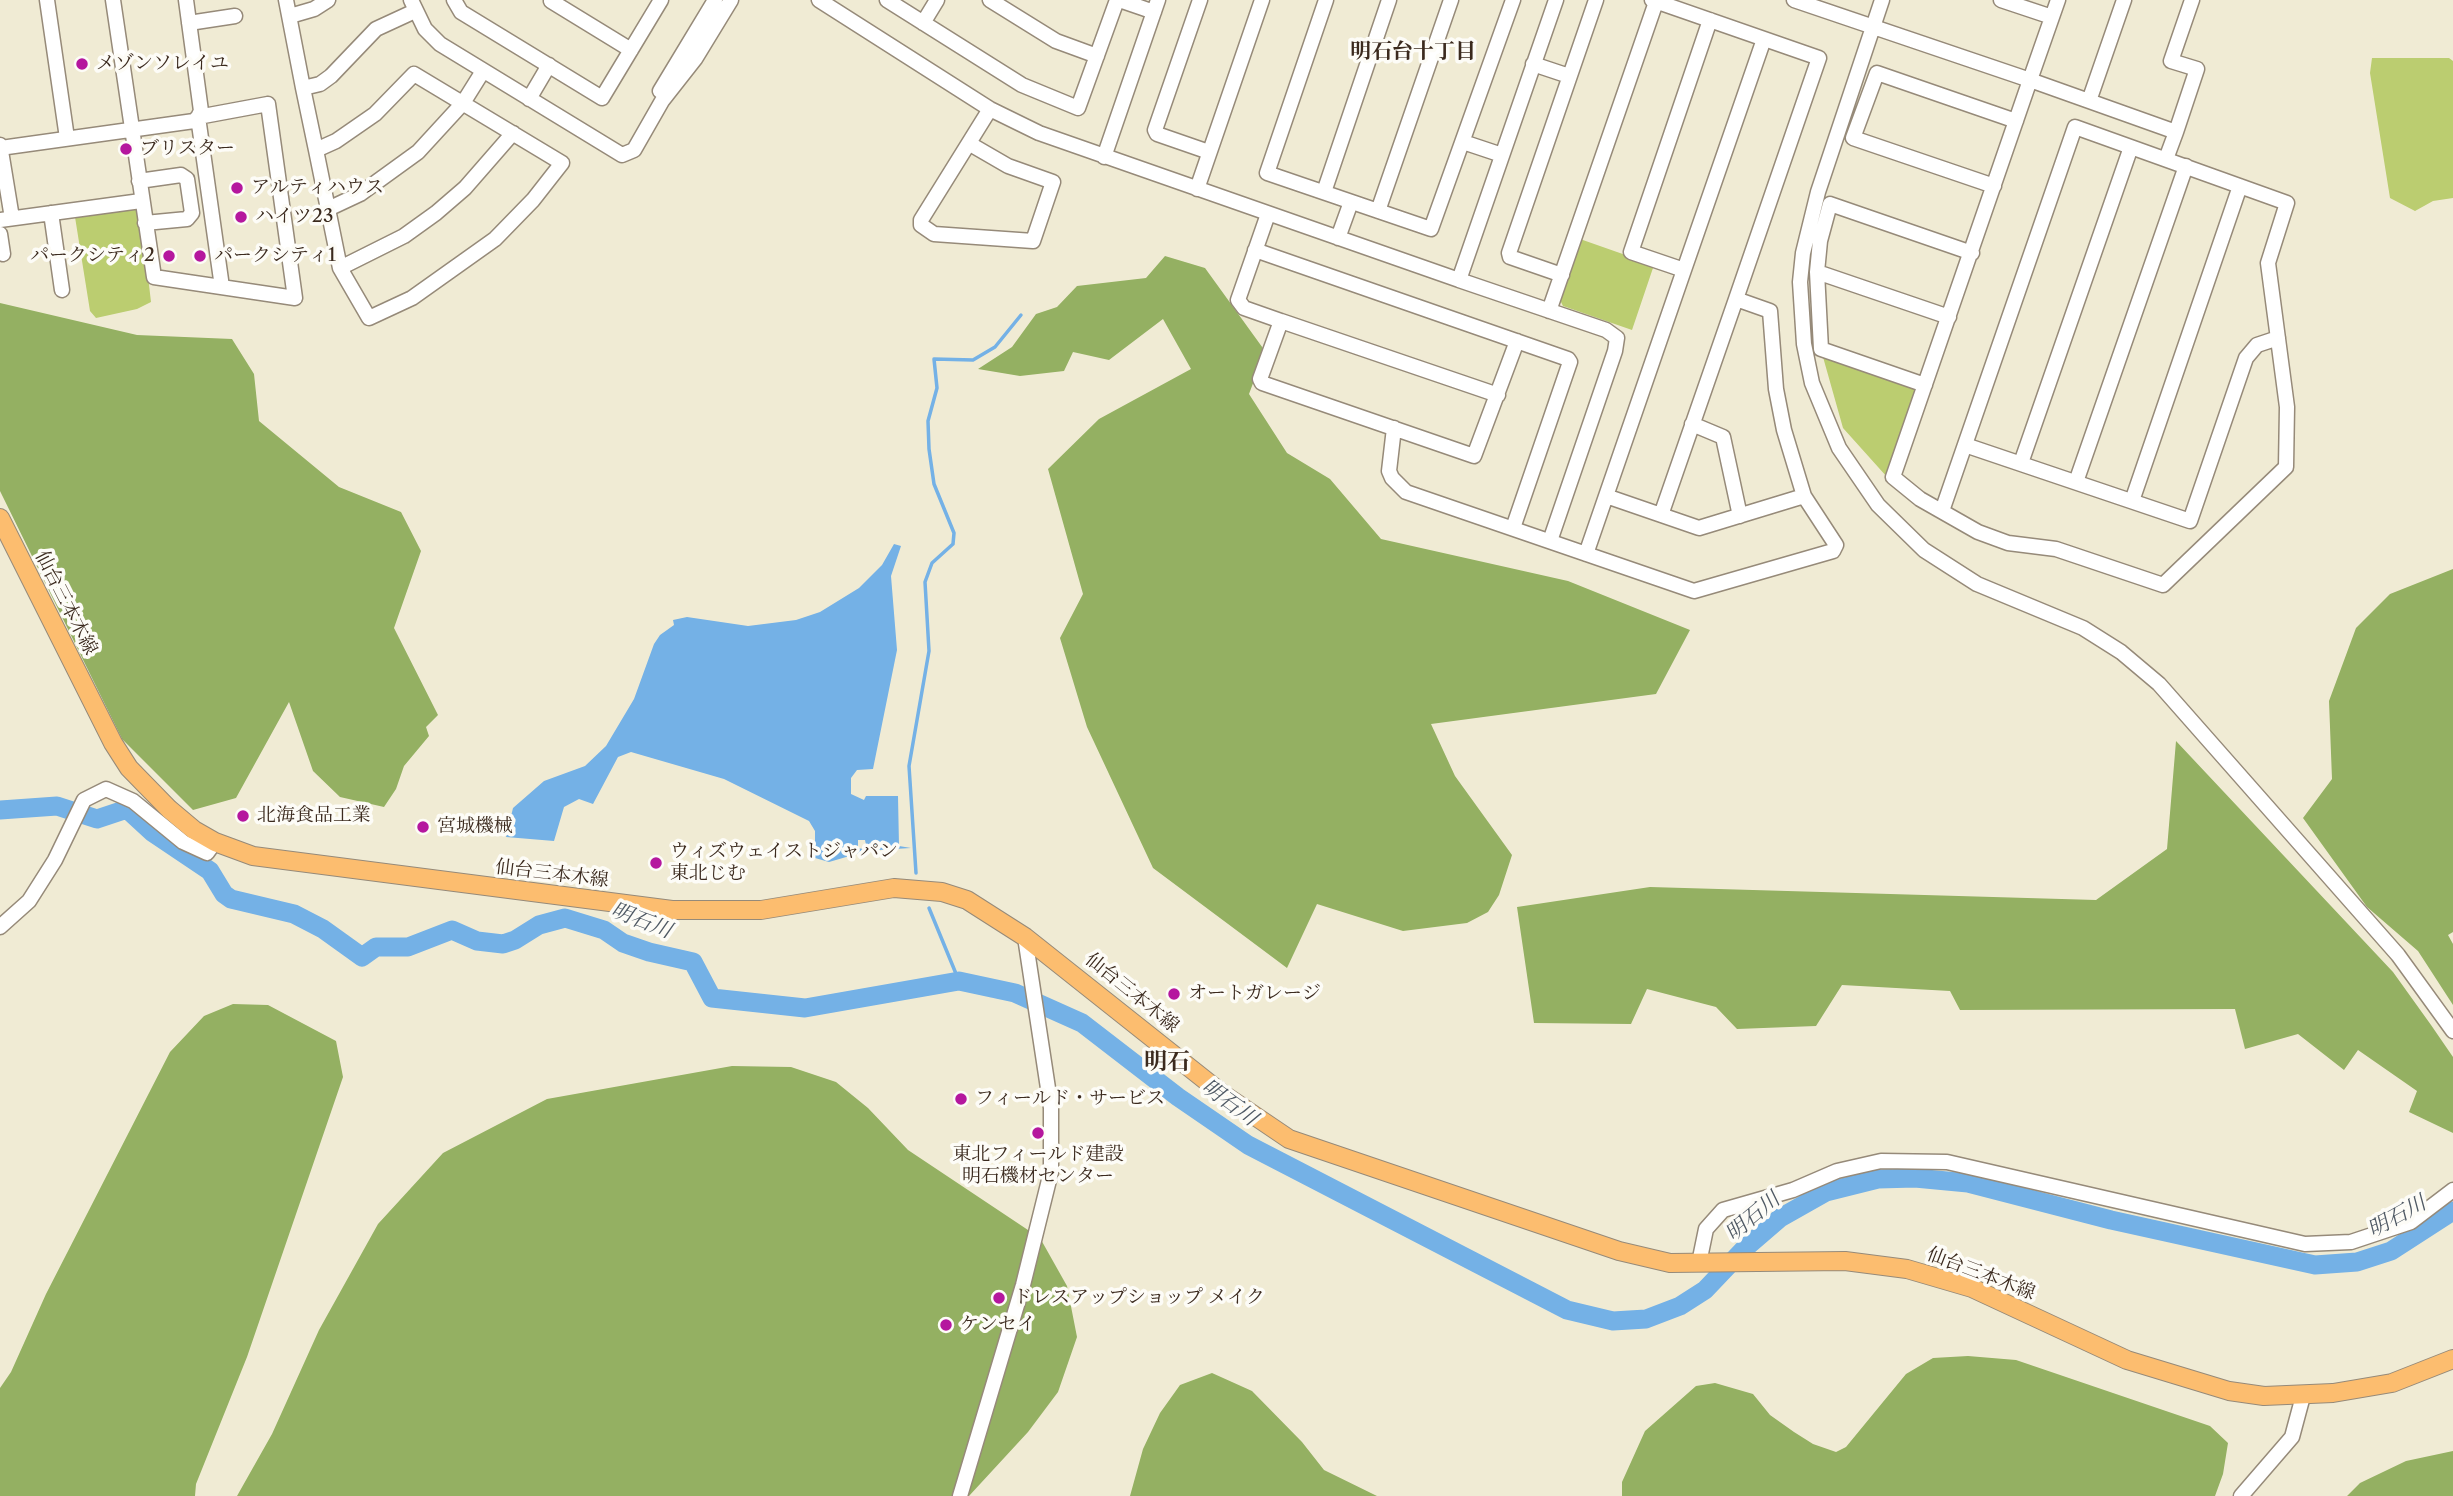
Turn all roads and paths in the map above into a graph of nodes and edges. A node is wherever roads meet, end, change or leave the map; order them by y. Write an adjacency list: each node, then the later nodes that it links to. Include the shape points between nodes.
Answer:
1 (47, 0): 58 (street)
2 (113, 0): 55 (street)
3 (186, 0): 37 (street)
4 (286, 0): 34 (street)
5 (328, 0): 34 (street)
6 (454, 0): 44 (street, via 461,12)
7 (547, 0): 41 (street)
8 (715, 0): 65 (street)
9 (731, 0): 65 (street, via 634,150)
10 (819, 0): 52 (street)
11 (887, 0): 38 (street)
12 (937, 0): 38 (street)
13 (990, 0): 42 (street, via 1056,41)
14 (1118, 0): 32 (street); 42 (street)
15 (1200, 0): 64 (street, via 1155,130)
16 (1262, 0): 64 (street)
17 (1326, 0): 74 (street, via 1267,173)
18 (1390, 0): 74 (street)
19 (1451, 0): 78 (street)
20 (1513, 0): 59 (street)
21 (1556, 0): 43 (street)
22 (1596, 0): 46 (street)
23 (1794, 0): 39 (street)
24 (1882, 0): 39 (street)
25 (2001, 0): 35 (street)
26 (2058, 0): 35 (street)
27 (2124, 0): 50 (street)
28 (2192, 0): 56 (street, via 2171,61 2197,69)
29 (659, 1): 41 (street)
30 (1654, 1): 36 (street); 91 (street)
31 (413, 5): 45 (street, via 425,29 440,44); 48 (street, via 376,29 331,76)
32 (1156, 6): 67 (street)
33 (235, 16): 37 (street)
34 (289, 16): 48 (street)
35 (2052, 17): 47 (street)
36 (1710, 20): 40 (street); 89 (street, via 1631,252)
37 (189, 23): 53 (street, via 201,111)
38 (923, 23): 42 (street, via 1034,92 1077,107)
39 (1874, 27): 47 (street); 121 (street, via 1808,227 1800,282 1812,383 1839,448 1878,505 1924,550 1978,584 2083,628 2159,684 2398,956)
40 (1764, 39): 89 (street); 95 (street, via 1819,58)
41 (631, 50): 44 (street, via 602,98)
42 (1097, 56)
43 (1534, 64): 46 (street); 66 (street)
44 (549, 65): 49 (street)
45 (483, 71): 49 (street); 51 (street)
46 (1569, 76): 91 (street, via 1509,253)
47 (2030, 80): 50 (street); 54 (street)
48 (303, 88): 63 (street)
49 (529, 99): 65 (street)
50 (2089, 101): 56 (street)
51 (463, 103): 57 (street); 63 (street, via 414,74 375,114); 77 (street, via 408,160 360,194)
52 (990, 108): 60 (street); 67 (street)
53 (198, 117): 55 (street); 93 (street); 93 (street, via 268,104 295,298)
54 (2016, 121): 71 (street); 71 (street, via 1877,73 1853,138)
55 (132, 130): 58 (street); 70 (street)
56 (2176, 132): 68 (street)
57 (513, 133): 88 (street, via 465,188 436,213 404,236); 88 (street, via 562,163 533,200 465,263 412,298 369,318)
58 (68, 138): 61 (street)
59 (1463, 142): 66 (street); 78 (street, via 1434,227)
60 (970, 144): 60 (street, via 1008,166 1053,182 1032,241 934,234 921,225)
61 (0, 147): 81 (street)
62 (2131, 147): 68 (street); 105 (street, via 2076,127); 106 (street)
63 (316, 150): 77 (street)
64 (1209, 152): 73 (street)
65 (622, 155)
66 (1502, 155): 92 (street)
67 (1104, 157): 73 (street)
68 (2166, 159): 69 (street)
69 (2186, 166): 72 (street); 107 (street)
70 (139, 181): 75 (street); 82 (street, via 181,175 187,179 189,191 192,213 187,219)
71 (1994, 186): 86 (street)
72 (2240, 186): 99 (street, via 2287,203 2268,263); 110 (street)
73 (1197, 189): 80 (street)
74 (1324, 192): 76 (street)
75 (141, 201): 79 (street); 82 (street)
76 (1351, 202): 78 (street); 84 (street)
77 (328, 209): 88 (street)
78 (1378, 211)
79 (51, 213): 81 (street); 94 (street)
80 (1268, 214): 84 (street); 85 (street)
81 (6, 219)
82 (145, 223): 93 (street, via 154,277)
83 (0, 234): 87 (street)
84 (1338, 238): 92 (street)
85 (1255, 250): 98 (street, via 1238,300 1244,308); 100 (street)
86 (1972, 253): 90 (street, via 1830,204); 97 (street)
87 (3, 254)
88 (340, 268)
89 (1684, 270): 108 (street)
90 (1817, 272): 97 (street); 101 (street, via 1821,349)
91 (1562, 275): 96 (street)
92 (1459, 280): 96 (street)
93 (222, 287)
94 (62, 289)
95 (1736, 299): 103 (street); 109 (street, via 1770,311 1781,417)
96 (1549, 311): 116 (street, via 1613,333 1618,344)
97 (1949, 317): 101 (street)
98 (1281, 321): 102 (street); 104 (street, via 1262,383)
99 (2278, 338): 110 (street, via 2258,345 2246,358 2190,521); 111 (street, via 2287,407 2286,467 2163,585 2056,550 2008,543)
100 (1517, 341): 102 (street); 115 (street, via 1570,362)
101 (1925, 385): 111 (street, via 1893,477)
102 (1498, 395): 104 (street, via 1474,456)
103 (1692, 424): 112 (street); 113 (street, via 1723,437)
104 (1394, 428): 115 (street, via 1389,471 1400,487)
105 (1965, 444): 106 (street); 111 (street)
106 (2021, 463): 107 (street)
107 (2076, 482): 110 (street)
108 (1606, 496): 112 (street); 117 (street)
109 (1804, 496): 113 (street); 117 (street, via 1836,545 1833,551 1700,591)
110 (2132, 501)
111 (1942, 511)
112 (1661, 515): 113 (street, via 1699,528)
113 (1740, 516)
114 (0, 518): 118 (main road, 仙台三本木線, via 129,768 169,809)
115 (1513, 528): 116 (street)
116 (1550, 541): 117 (street)
117 (1586, 554)
118 (215, 842): 119 (street, via 207,853 183,842 132,801 106,789 84,800 29,901); 120 (main road, 仙台三本木線, via 282,862 672,910 761,910 894,888 928,890 967,900)
119 (0, 927)
120 (1025, 937): 123 (main road, 仙台三本木線, via 1224,1095 1289,1139 1619,1251 1670,1263); 126 (street, via 1051,1108 1051,1172 1023,1285)
121 (2453, 1031)
122 (2453, 1190): 123 (street, via 2411,1222 2351,1242 2305,1244 1947,1161 1881,1161 1723,1210 1706,1229)
123 (1706, 1263): 125 (main road, 仙台三本木線, via 1852,1261 1931,1275 2152,1369 2229,1391)
124 (2453, 1359): 125 (main road, 仙台三本木線, via 2392,1383)
125 (2303, 1396): 127 (street, via 2292,1437)
126 (960, 1496)
127 (2241, 1496)

